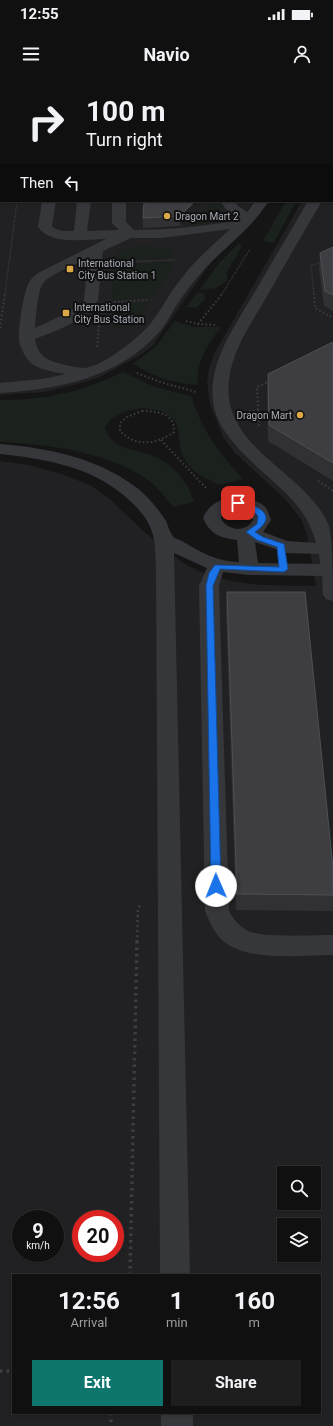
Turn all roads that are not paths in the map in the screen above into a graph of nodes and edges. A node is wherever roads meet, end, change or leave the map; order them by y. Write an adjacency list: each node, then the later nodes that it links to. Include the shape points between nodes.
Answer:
1 (49, 202): 10 (street, via 46,229 61,234)
2 (84, 202): 10 (street)
3 (119, 202): 8 (street, via 119,223)
4 (228, 202): 7 (street)
5 (261, 202): 7 (street)
6 (314, 202): 20 (street, via 244,323 223,370 220,394 224,412 235,434 308,506 319,524)
7 (247, 220): 9 (street, via 203,230); 11 (street)
8 (130, 234): 9 (street); 10 (street); 12 (street)
9 (162, 234): 11 (street, via 184,238)
10 (80, 235)
11 (200, 254): 14 (street, via 154,328 115,360)
12 (95, 255): 13 (street, via 48,273 38,280 28,317); 13 (street, via 90,303 80,312)
13 (26, 337): 14 (street, via 27,347 34,358 57,367)
14 (86, 372): 15 (street, via 48,383)
15 (0, 388)
16 (0, 449): 18 (street, via 52,456 87,466 105,475 122,485 148,509 158,523)
17 (248, 533): 17 (street, via 229,533 216,527 212,518 217,509 230,503 246,504 258,510 261,525); 19 (street); 22 (street)
18 (163, 538): 21 (street, via 190,555); 27 (street)
19 (281, 546): 20 (street, via 298,549); 23 (street)
20 (326, 548): 24 (street)
21 (218, 566): 22 (street); 26 (street, via 213,573 210,586 217,911 228,932 239,940 252,944)
22 (249, 569): 23 (street)
23 (284, 569): 24 (street)
24 (331, 570): 25 (street)
25 (333, 595)
26 (333, 945)
27 (175, 1274)
28 (177, 1414): 29 (street)
29 (177, 1426)

